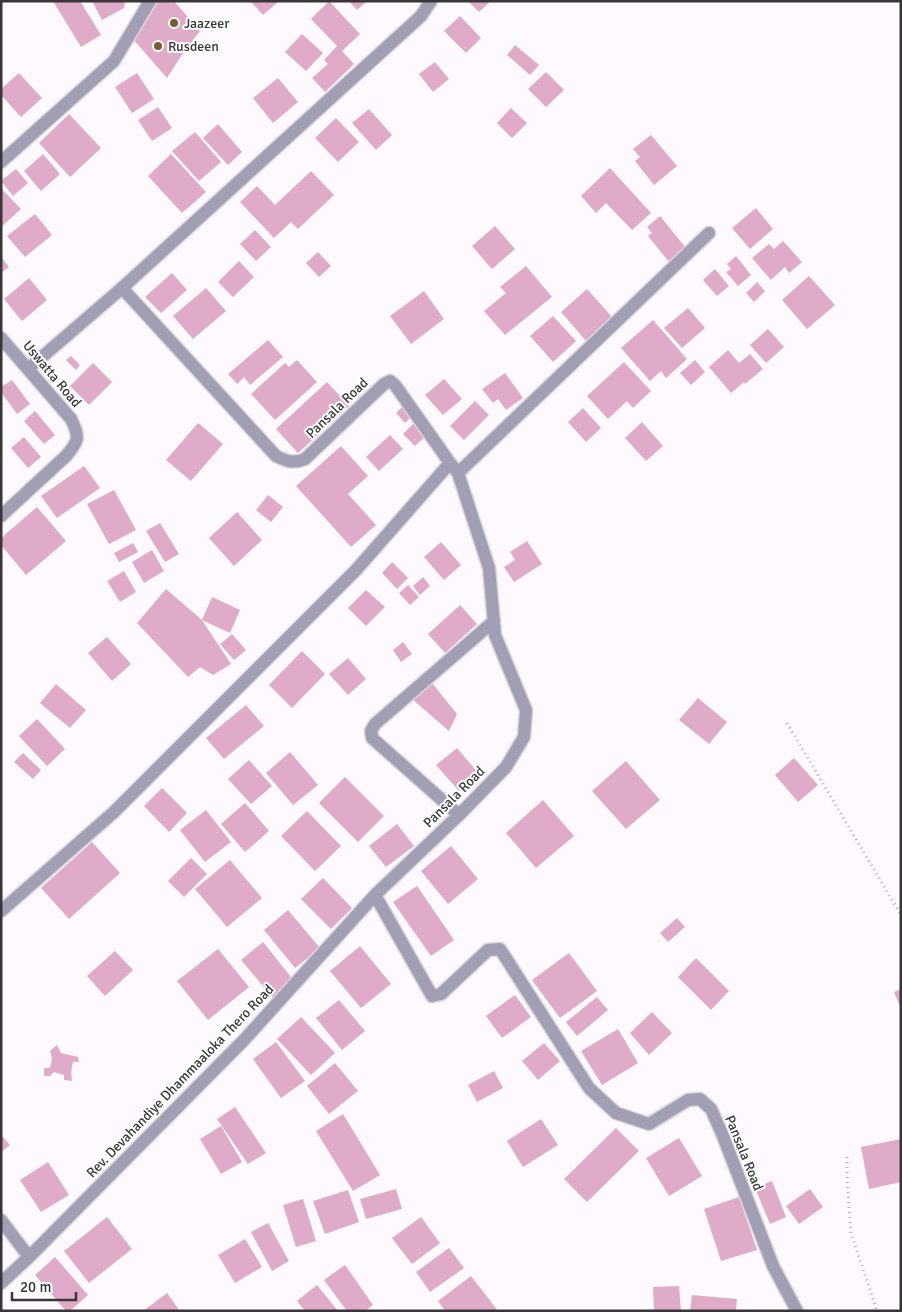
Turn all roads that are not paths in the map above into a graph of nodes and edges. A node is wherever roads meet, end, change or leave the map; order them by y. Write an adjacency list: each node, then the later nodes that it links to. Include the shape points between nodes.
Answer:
1 (150, 1): 3 (street, via 114,61)
2 (431, 1): 5 (street, via 421,16)
3 (1, 162)
4 (709, 233): 8 (street)
5 (122, 288): 7 (street); 8 (street, Pansala Road, via 276,456 288,462 305,459 390,381)
6 (1, 338): 7 (street, Uswatta Road)
7 (28, 369): 9 (street, Uswatta Road, via 71,419 77,432 76,445)
8 (454, 468): 10 (street, Pansala Road, via 489,568); 13 (street, via 114,812)
9 (1, 516)
10 (494, 621): 11 (street, Pansala Road, via 496,635 526,710 524,737 506,767); 11 (street, via 371,730 372,738)
11 (459, 815): 12 (street, Pansala Road)
12 (375, 896): 15 (street, Rev. Devahandiye Dhammaaloka Thero Road, via 244,1040); 17 (street, Pansala Road, via 432,996 441,994 488,950 500,949 589,1088 616,1113 649,1124 688,1100 700,1099 710,1109 723,1136 773,1266)
13 (1, 911)
14 (1, 1220): 15 (street)
15 (29, 1257): 16 (street, Rev. Devahandiye Dhammaaloka Thero Road)
16 (1, 1283)
17 (798, 1311)

